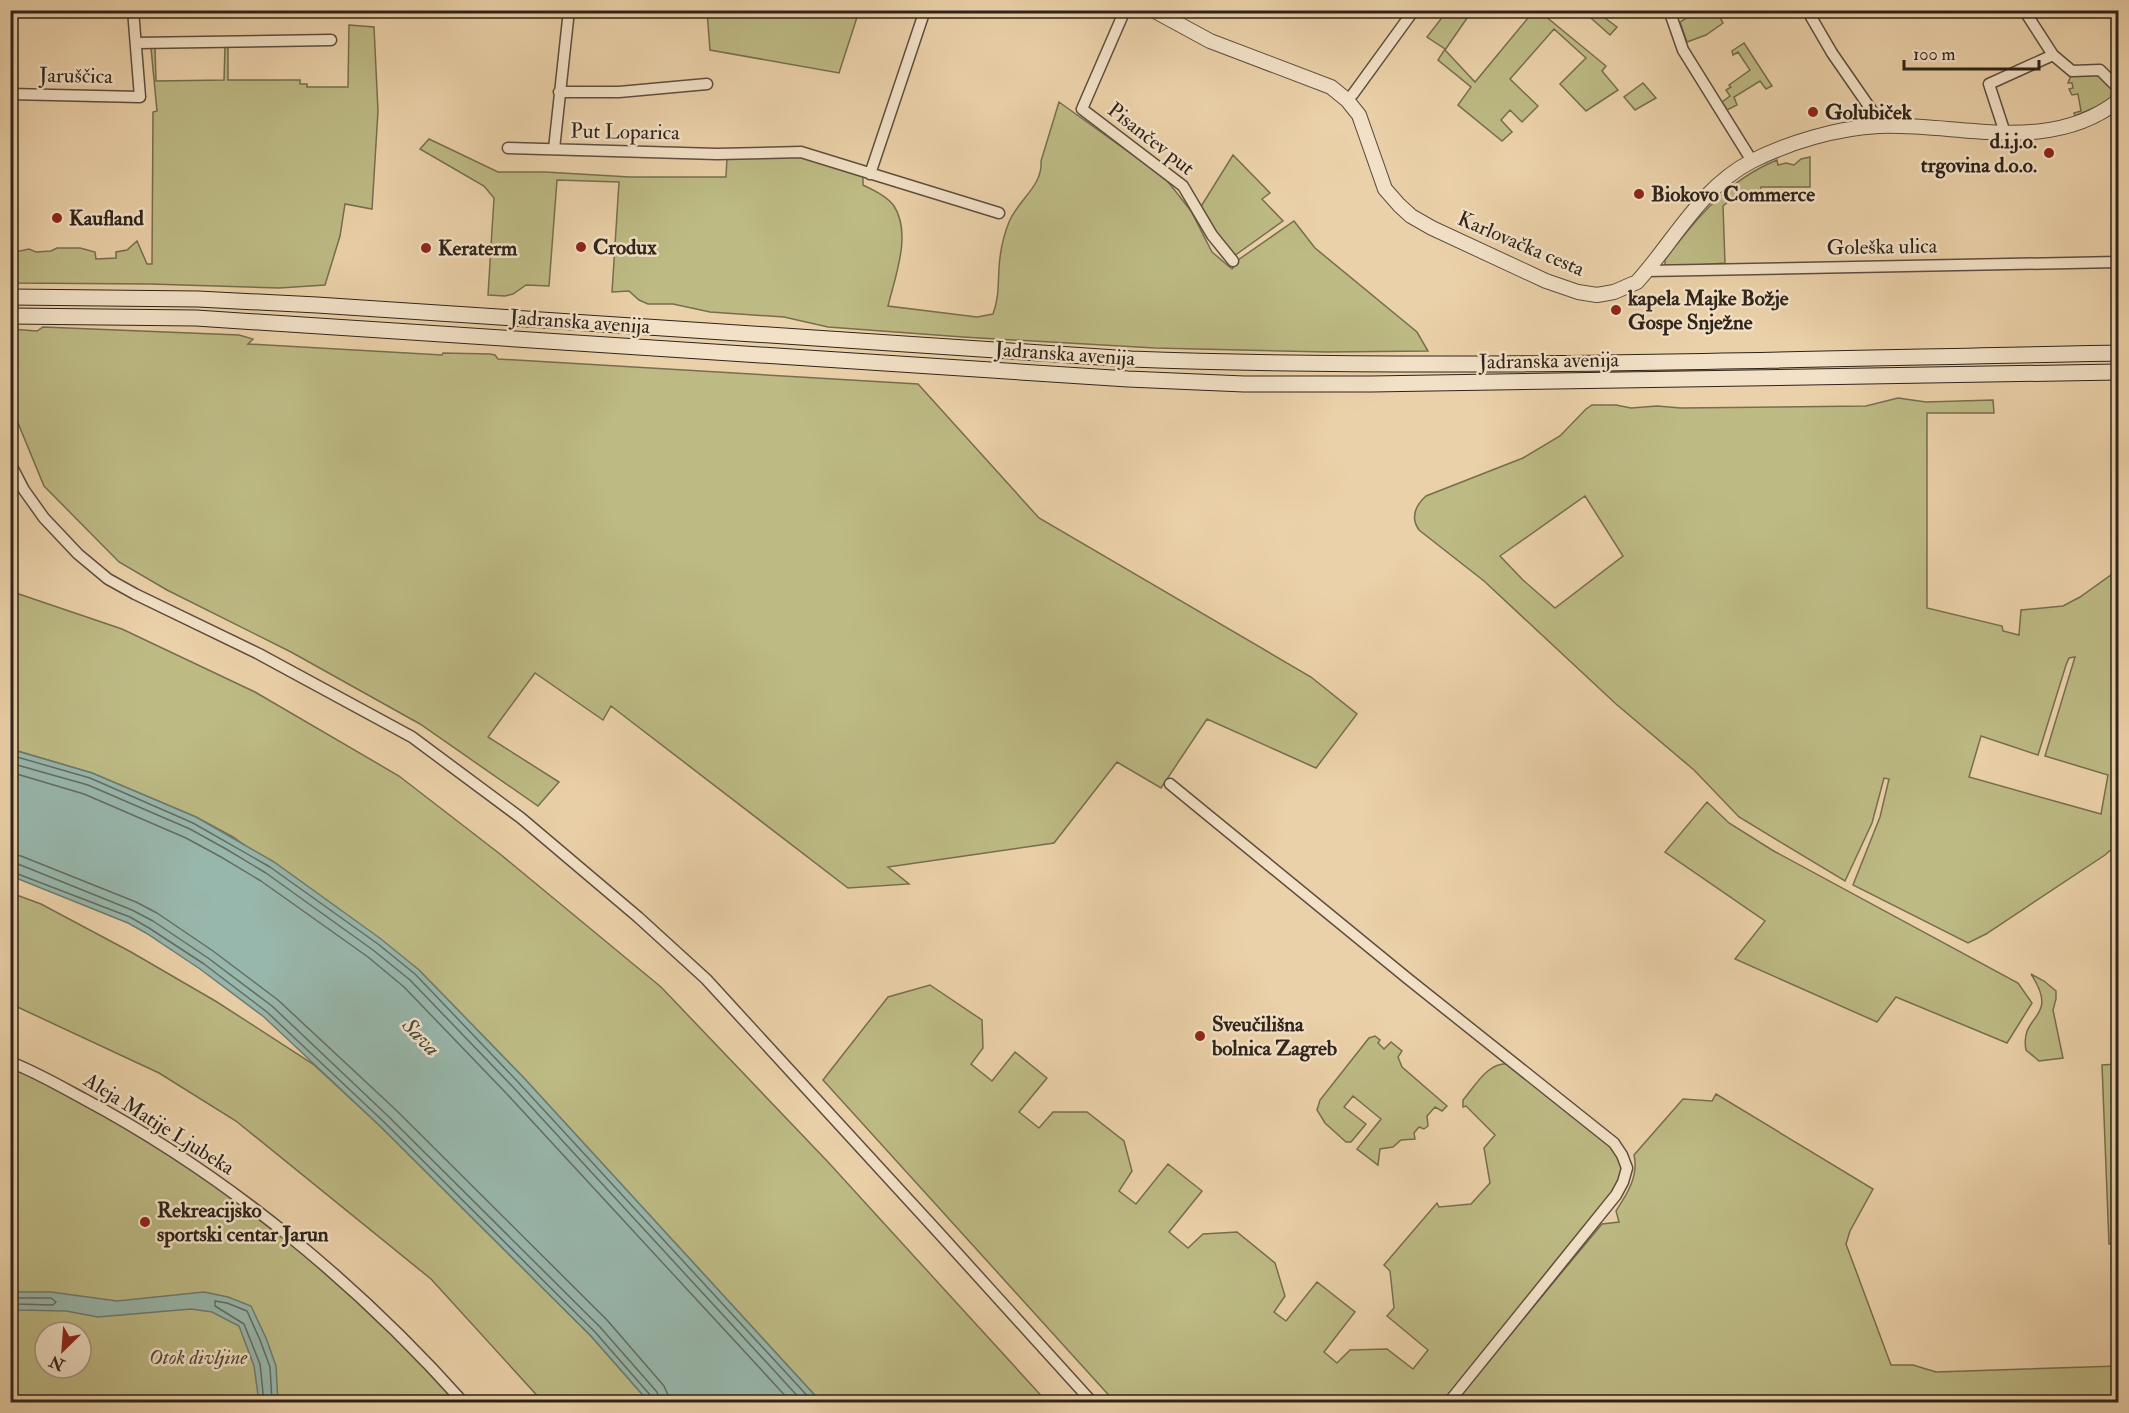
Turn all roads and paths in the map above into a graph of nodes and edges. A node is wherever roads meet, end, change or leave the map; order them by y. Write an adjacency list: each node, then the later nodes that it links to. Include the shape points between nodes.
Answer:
1 (133, 10): 11 (street)
2 (568, 10): 15 (street, Put Loparica)
3 (925, 10): 24 (street)
4 (1125, 10): 26 (street, Pisančev put, via 1082,109 1183,186 1212,236)
5 (1153, 10): 17 (street, Karlovačka cesta, via 1244,56 1323,83)
6 (1414, 10): 17 (street)
7 (1669, 10): 23 (street, via 1683,50)
8 (1807, 10): 19 (street, via 1877,118)
9 (2024, 10): 12 (street)
10 (331, 40): 11 (street)
11 (136, 43): 16 (street, Jaruščica, via 140,97)
12 (2054, 55): 14 (street, via 2075,72 2100,70); 20 (street, via 1989,84)
13 (707, 84): 15 (street, Put Loparica, via 619,92)
14 (2118, 88)
15 (559, 92): 22 (street, Put Loparica)
16 (11, 94)
17 (1347, 100): 28 (street, Karlovačka cesta, via 1359,115 1385,189 1418,220 1546,281 1578,292 1614,292 1636,282)
18 (2118, 100): 20 (street, Karlovačka cesta, via 2100,113 2054,130)
19 (1878, 126): 20 (street, Karlovačka cesta); 23 (street, Karlovačka cesta, via 1810,139)
20 (2005, 132)
21 (508, 148): 22 (street)
22 (554, 149): 24 (street, Put Loparica, via 717,154 801,152)
23 (1752, 161): 28 (street, Karlovačka cesta, via 1717,185)
24 (870, 174): 25 (street)
25 (999, 213)
26 (1233, 261)
27 (2118, 262): 28 (street, Goleška ulica)
28 (1646, 271)
29 (10, 297): 31 (main road, Jadranska avenija, via 317,304 1062,355 1250,364 1497,364)
30 (10, 316): 32 (main road, Jadranska avenija, via 196,318 1244,384)
31 (2118, 353)
32 (2118, 372)
33 (10, 463): 37 (street, via 44,518 108,579 259,654 412,737 521,818 638,917 706,979)
34 (1170, 784): 38 (street, via 1572,1108 1614,1143 1622,1155 1627,1168 1616,1195)
35 (10, 1062): 36 (street, Aleja Matije Ljubeka, via 116,1116 233,1193 337,1278)
36 (464, 1402)
37 (1092, 1402)
38 (1449, 1402)

